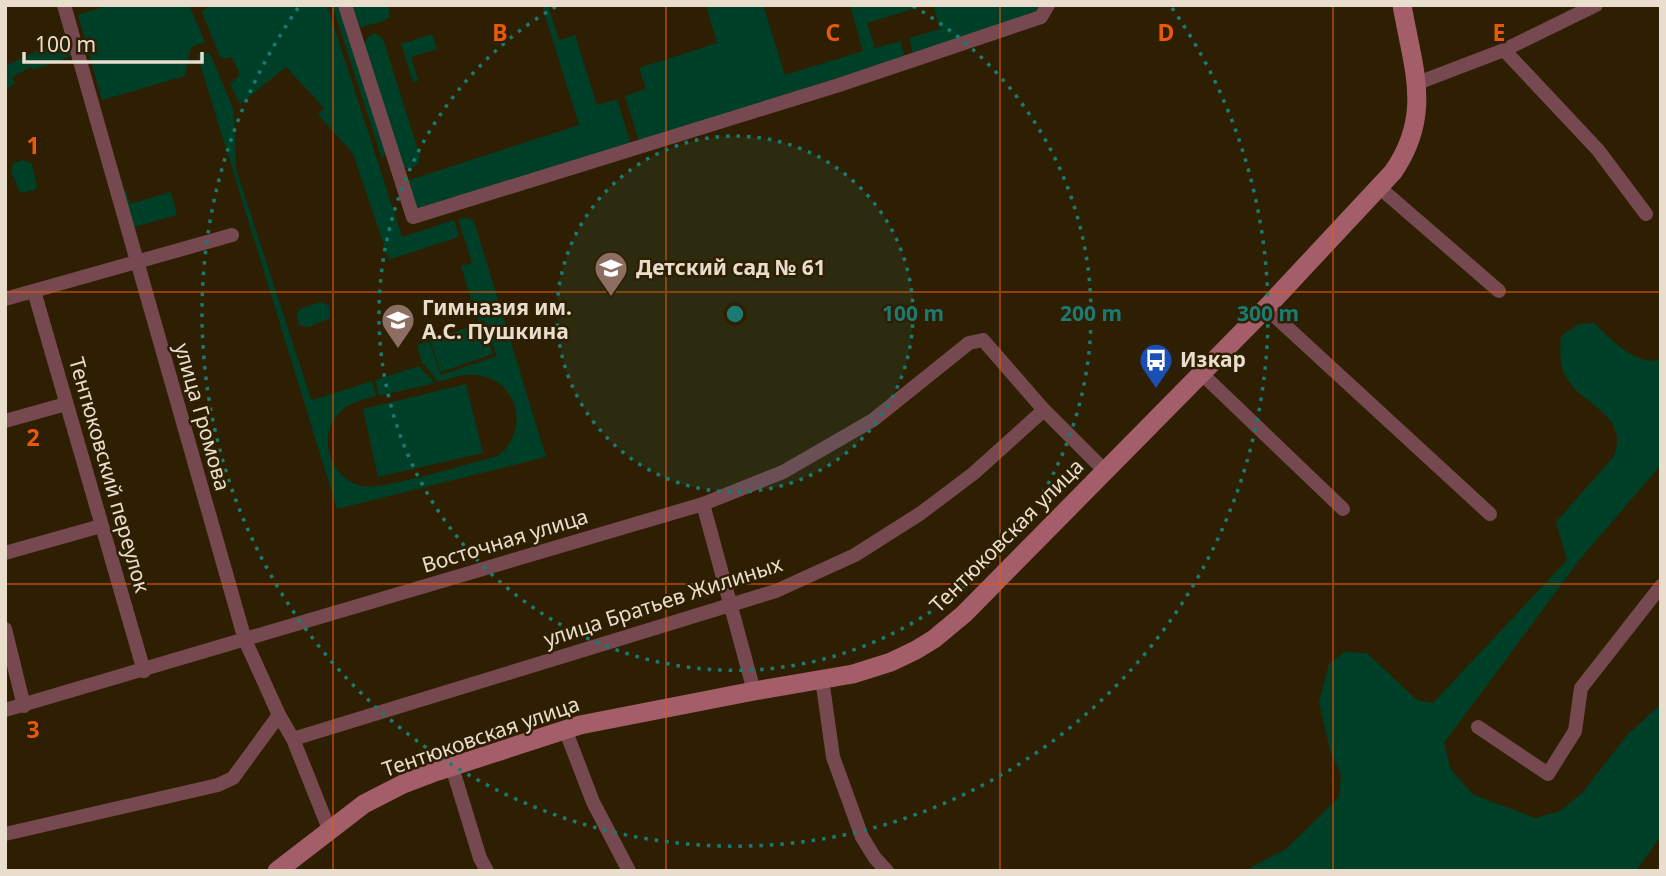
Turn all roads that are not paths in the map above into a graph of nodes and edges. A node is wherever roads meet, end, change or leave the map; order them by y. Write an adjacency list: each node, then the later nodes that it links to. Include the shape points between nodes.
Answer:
1 (64, 5): 11 (street, улица Громова)
2 (345, 5): 3 (street, via 413,217 851,81 1041,17)
3 (1048, 5)
4 (1402, 5): 7 (street, Тентюковская улица)
5 (1596, 5): 6 (street)
6 (1504, 50): 7 (street); 9 (street, via 1598,150)
7 (1415, 84): 8 (street, Тентюковская улица, via 1418,110 1410,142)
8 (1380, 188): 13 (street); 15 (street, Тентюковская улица)
9 (1646, 214)
10 (232, 235): 11 (street)
11 (136, 263): 12 (street); 29 (street, улица Громова)
12 (34, 291): 14 (street); 17 (street, Тентюковский переулок)
13 (1499, 291)
14 (5, 299)
15 (1266, 308): 16 (street, Тентюковская улица); 23 (street)
16 (1202, 374): 20 (street, Тентюковская улица); 22 (street)
17 (66, 404): 19 (street); 24 (street, Тентюковский переулок)
18 (1044, 411): 20 (street); 21 (street, Восточная улица, via 983,340 969,343 873,421 783,472); 27 (street, улица Братьев Жилиных, via 974,473 855,555 776,592)
19 (5, 421)
20 (1105, 471): 31 (street, Тентюковская улица, via 934,639 882,665)
21 (703, 504): 27 (street); 29 (street, Восточная улица)
22 (1343, 509)
23 (1490, 514)
24 (101, 526): 25 (street); 30 (street, Тентюковский переулок)
25 (5, 553)
26 (1661, 586): 36 (street, via 1581,688 1575,731 1548,774)
27 (732, 606): 32 (street); 38 (street, улица Братьев Жилиных)
28 (5, 629): 33 (street)
29 (245, 640): 30 (street, Восточная улица); 35 (street, улица Громова)
30 (144, 670): 33 (street, Восточная улица)
31 (822, 680): 32 (street, Тентюковская улица); 45 (street, via 833,757 862,837)
32 (754, 691): 37 (street, Тентюковская улица)
33 (24, 706): 34 (street, Восточная улица)
34 (5, 710)
35 (279, 715): 38 (street, улица Громова); 41 (street, via 233,778 218,785)
36 (1478, 727)
37 (565, 729): 39 (street, Тентюковская улица); 44 (street, via 593,802)
38 (293, 739): 40 (street, улица Громова)
39 (452, 767): 40 (street, Тентюковская улица, via 383,793); 43 (street)
40 (329, 830): 42 (street, Тентюковская улица)
41 (5, 834)
42 (276, 871)
43 (487, 871)
44 (629, 871)
45 (887, 871)

